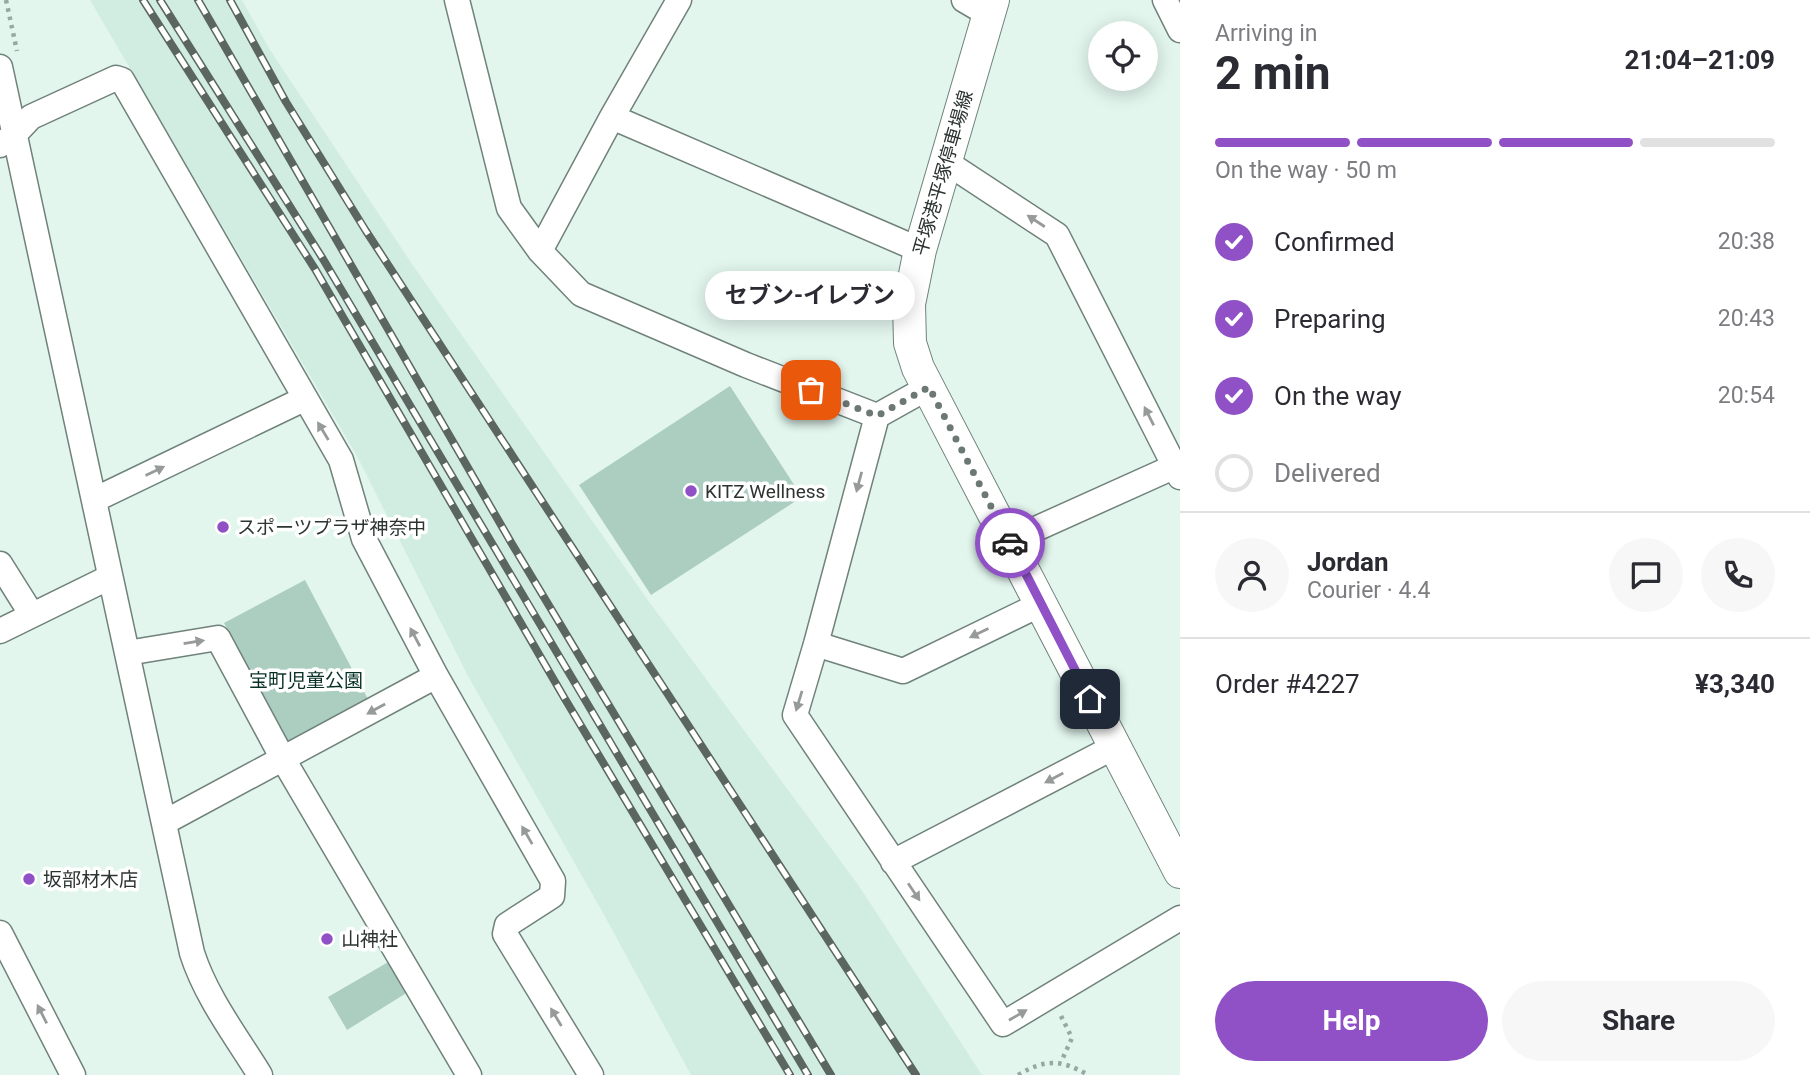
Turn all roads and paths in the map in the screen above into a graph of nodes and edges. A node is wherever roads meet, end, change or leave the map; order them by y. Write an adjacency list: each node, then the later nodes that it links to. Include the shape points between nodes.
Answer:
1 (457, 0): 11 (street, via 509,208)
2 (679, 0): 7 (street)
3 (1165, 0): 5 (street)
4 (981, 5): 9 (main road, 平塚港平塚停車場線)
5 (1180, 30)
6 (0, 67): 8 (street)
7 (612, 117): 10 (street); 11 (street)
8 (7, 140): 13 (street, via 31,117 116,78 122,80); 16 (street)
9 (946, 162): 10 (main road, 平塚港平塚停車場線); 15 (street, one-way to 9, via 1057,235)
10 (920, 250): 12 (main road, 平塚港平塚停車場線, via 909,304 910,343)
11 (540, 251): 14 (street, via 581,294)
12 (929, 387): 14 (street); 17 (main road, 平塚港平塚停車場線)
13 (304, 399): 16 (street, one-way to 13); 25 (street, one-way to 13, via 364,539 341,460)
14 (877, 416): 23 (street, one-way to 23)
15 (1178, 469): 17 (street)
16 (94, 500): 19 (street)
17 (1009, 541): 20 (main road, 平塚港平塚停車場線)
18 (0, 564): 21 (street)
19 (110, 577): 21 (street); 24 (street)
20 (1041, 604): 23 (street, one-way to 23, via 903,671); 26 (main road, 平塚港平塚停車場線)
21 (32, 615): 22 (street)
22 (0, 631)
23 (816, 644): 29 (street, one-way to 29, via 795,715)
24 (127, 653): 27 (street, one-way to 27, via 218,638); 28 (street)
25 (436, 676): 27 (street, one-way to 27); 35 (street, one-way to 25, via 505,934 508,925 552,896 553,881)
26 (1115, 747): 29 (street, one-way to 29); 30 (main road, 平塚港平塚停車場線)
27 (283, 759): 28 (street); 38 (street)
28 (165, 822): 37 (street, via 198,971)
29 (893, 862): 33 (street, one-way to 33, via 1003,1024)
30 (1180, 872)
31 (1180, 918): 33 (street)
32 (0, 933): 36 (street, one-way to 32)
33 (1051, 996): 34 (path, via 1072,1038)
34 (1061, 1062): 39 (path, via 1045,1063); 40 (path)
35 (589, 1074)
36 (73, 1075)
37 (260, 1075)
38 (469, 1075)
39 (1018, 1075)
40 (1088, 1075)

